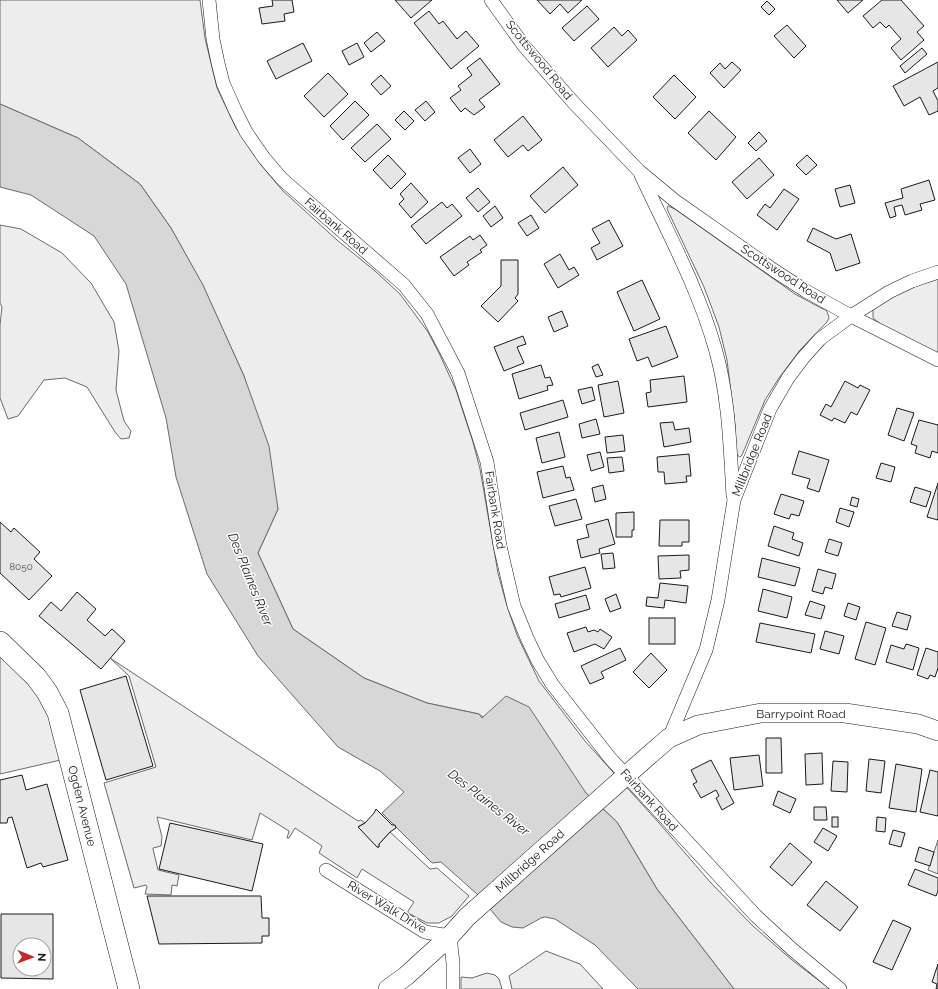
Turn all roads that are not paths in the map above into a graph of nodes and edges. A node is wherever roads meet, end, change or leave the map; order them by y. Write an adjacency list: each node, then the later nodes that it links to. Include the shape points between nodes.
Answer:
1 (209, 0): 11 (street, Fairbank Road, via 220,70 234,110 264,158 282,179 404,285 427,314 458,373 487,462 506,576 514,606 527,638 552,684)
2 (491, 0): 3 (street, Scottswood Road, via 524,46)
3 (639, 171): 5 (street, Scottswood Road, via 674,200 775,271); 7 (street, Scottswood Road, via 684,267 715,349 728,418)
4 (938, 272): 5 (street, Millbridge Road, via 889,292)
5 (851, 316): 6 (street, Scottswood Road); 7 (street, Millbridge Road, via 820,339 788,378 770,409)
6 (938, 360)
7 (734, 500): 10 (street, Millbridge Road, via 718,600 706,650)
8 (0, 642): 15 (main road, Ogden Avenue, via 36,677 58,713)
9 (938, 730): 10 (street, Barrypoint Road, via 918,724 845,713 761,713 698,725)
10 (669, 738): 11 (street, Barrypoint Road)
11 (626, 775): 12 (street, Barrypoint Road); 18 (street, Fairbank Road, via 756,916 792,950)
12 (613, 788): 14 (street, Millbridge Road, via 467,917)
13 (326, 870): 14 (street, River Walk Drive, via 425,932)
14 (450, 936): 16 (street, Millbridge Road); 17 (street)
15 (129, 989)
16 (388, 989)
17 (453, 989)
18 (840, 989)

